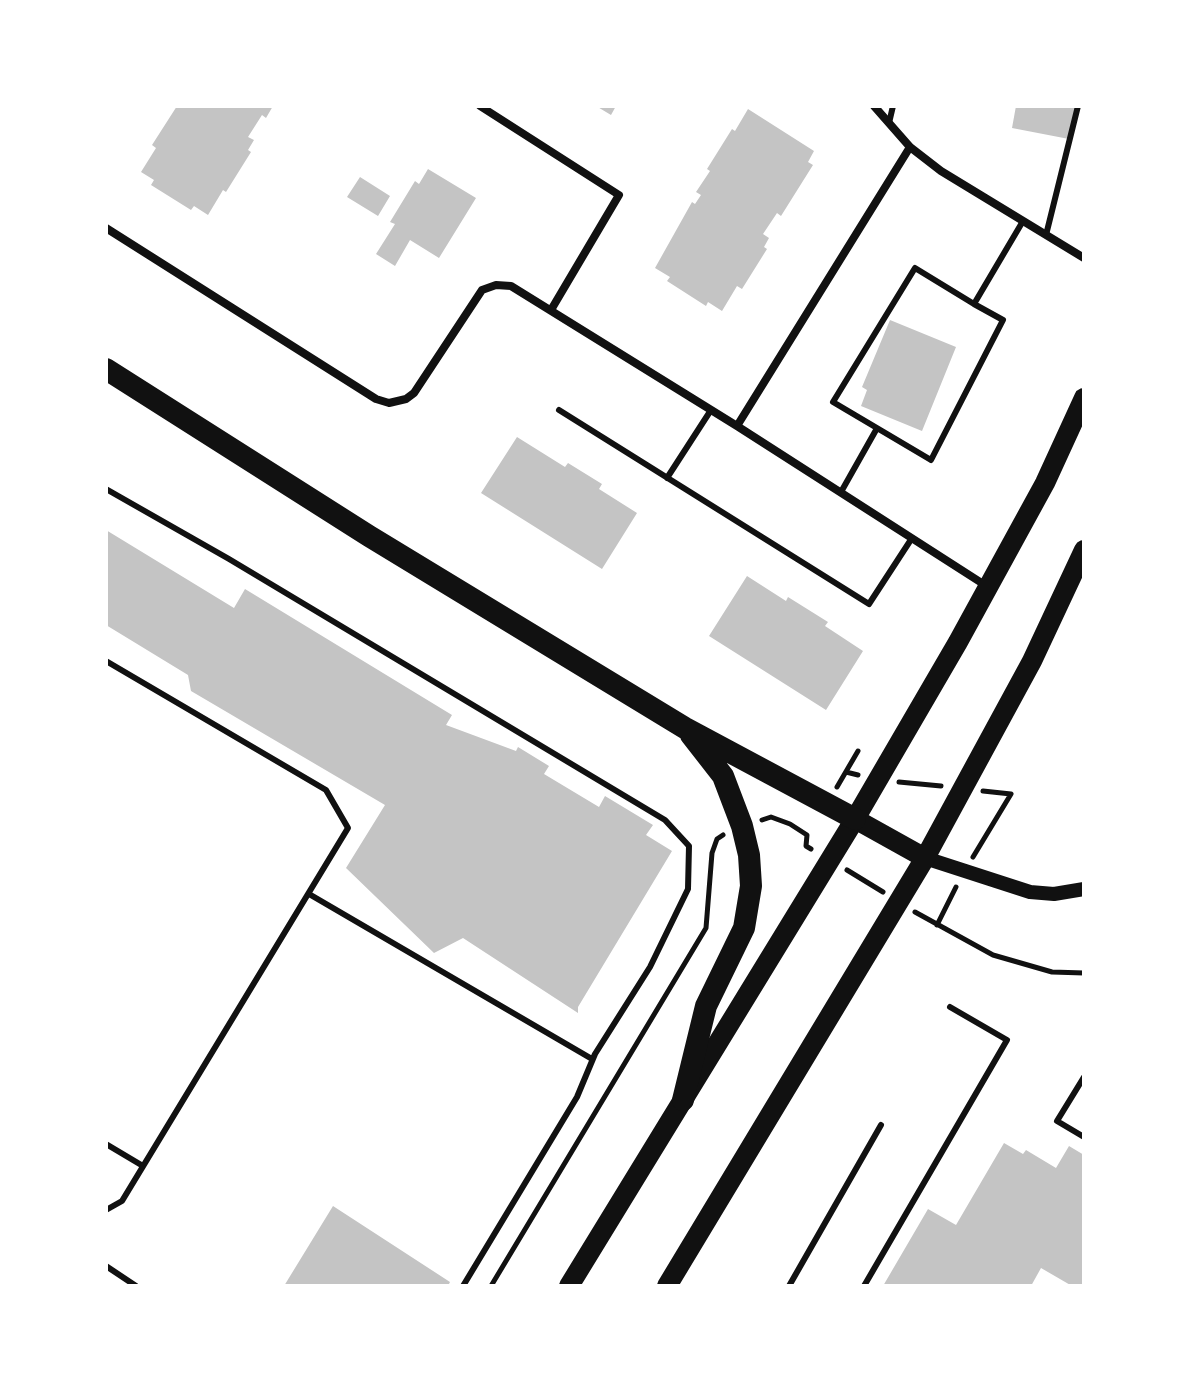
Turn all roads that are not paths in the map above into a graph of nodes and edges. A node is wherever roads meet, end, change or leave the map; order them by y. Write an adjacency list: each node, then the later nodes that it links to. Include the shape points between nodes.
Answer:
1 (480, 106): 12 (street, via 619,195)
2 (874, 106): 5 (street)
3 (893, 106): 5 (lane)
4 (1078, 106): 9 (lane)
5 (889, 123): 6 (street)
6 (910, 147): 7 (street); 17 (street)
7 (1023, 221): 9 (street); 11 (lane)
8 (106, 228): 12 (street, via 389,403 414,393 482,290 511,286)
9 (1046, 235): 10 (street)
10 (1084, 258)
11 (974, 304): 18 (lane, via 1003,320 931,460); 18 (lane, via 915,268 833,402)
12 (551, 310): 16 (street)
13 (106, 369): 26 (highway)
14 (1084, 398): 24 (main road)
15 (559, 410): 19 (lane)
16 (711, 410): 17 (street); 19 (lane)
17 (737, 426): 21 (street)
18 (876, 430): 21 (lane)
19 (667, 478): 22 (lane, via 869,604)
20 (106, 489): 32 (lane, via 665,820 689,846 688,889 650,967)
21 (841, 492): 22 (street)
22 (912, 538): 24 (street)
23 (1084, 550): 28 (main road, via 1032,661)
24 (988, 587): 27 (main road)
25 (106, 661): 30 (lane, via 326,790 348,828)
26 (685, 728): 27 (highway); 34 (highway, via 723,776 742,826 751,886 744,928 706,1006)
27 (855, 819): 28 (main road); 34 (main road)
28 (925, 858): 29 (street, via 1030,892); 46 (main road)
29 (1084, 889)
30 (309, 894): 32 (lane); 38 (lane)
31 (950, 1007): 48 (lane, via 1007,1040)
32 (592, 1059): 44 (lane, via 577,1097)
33 (1084, 1077): 36 (lane, via 1057,1121)
34 (683, 1100): 45 (main road)
35 (881, 1125): 47 (lane)
36 (1084, 1137)
37 (106, 1144): 38 (lane)
38 (143, 1166): 39 (lane, via 122,1201)
39 (106, 1210)
40 (106, 1266): 41 (lane)
41 (122, 1277): 42 (lane); 43 (lane)
42 (117, 1286)
43 (136, 1286)
44 (463, 1286)
45 (569, 1286)
46 (667, 1286)
47 (789, 1286)
48 (864, 1286)

